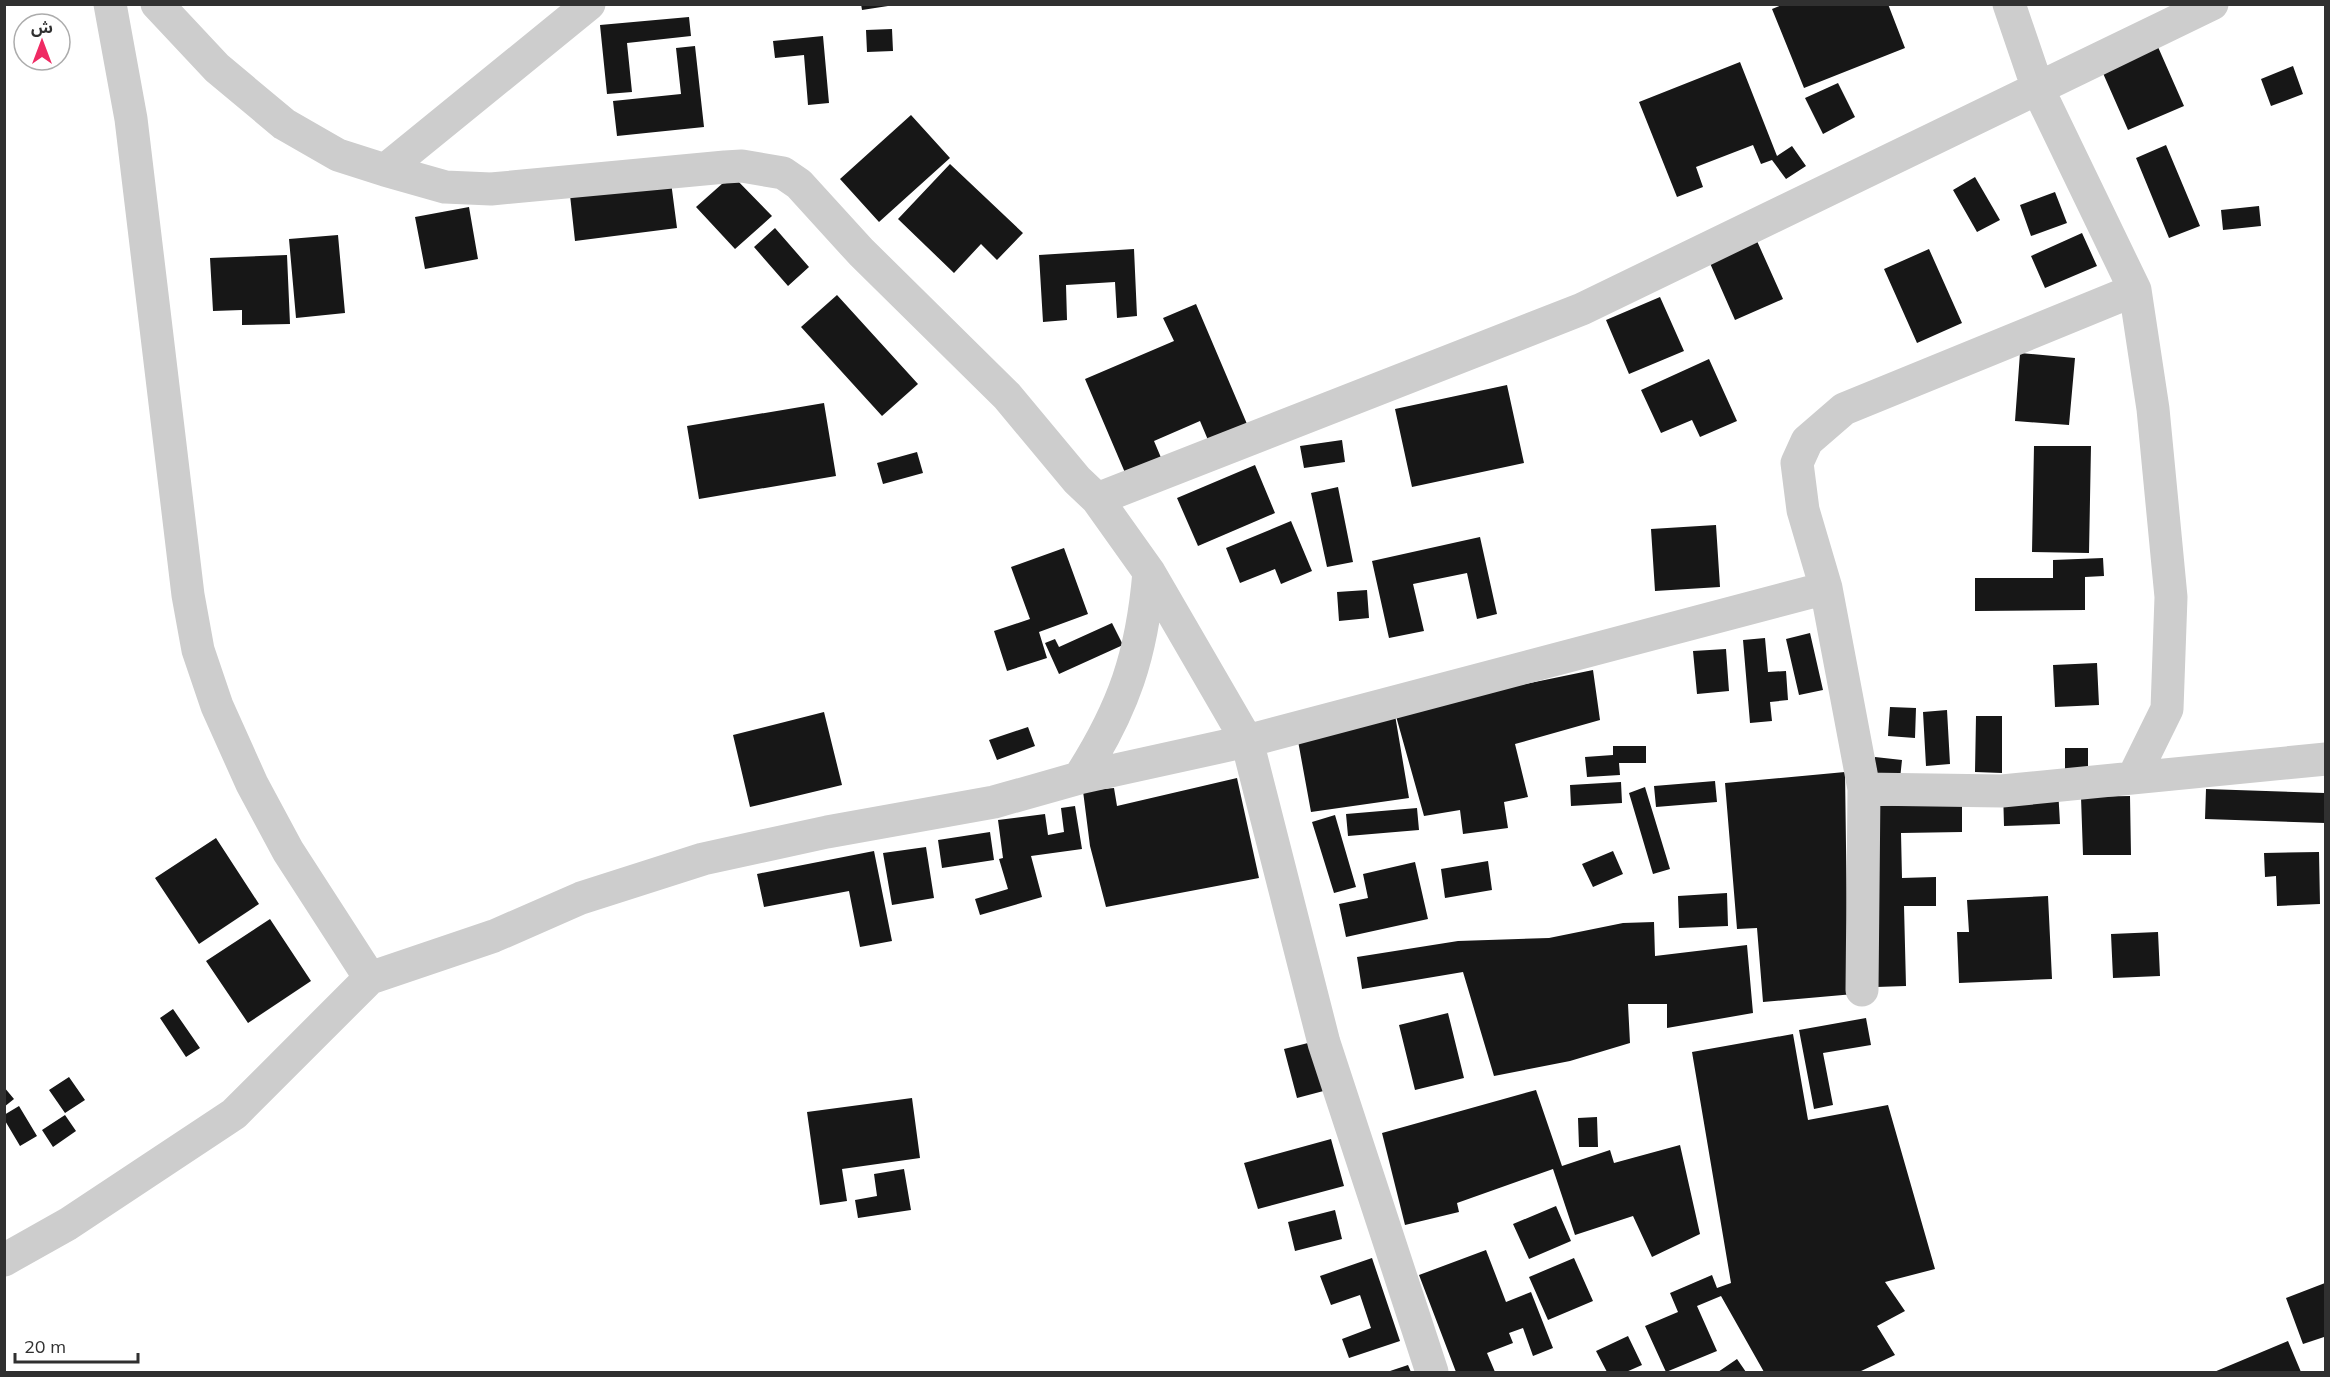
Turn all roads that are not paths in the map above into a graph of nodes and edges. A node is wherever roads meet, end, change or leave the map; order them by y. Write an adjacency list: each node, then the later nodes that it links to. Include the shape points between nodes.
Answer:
1 (110, 4): 17 (street, via 130,119 198,650 217,706 252,784 288,851)
2 (157, 4): 7 (street, via 217,68 284,124 338,155)
3 (589, 4): 7 (street)
4 (2009, 4): 6 (street)
5 (2212, 4): 6 (street)
6 (2037, 89): 8 (street); 9 (street, via 1582,309)
7 (385, 170): 9 (street, via 445,187 491,189 725,167 783,173 799,184 861,252 1007,396)
8 (2134, 290): 11 (street, via 1844,410 1807,441 1797,463 1803,510); 14 (street, via 2153,410 2171,597 2167,709)
9 (1097, 499): 10 (street)
10 (1149, 572): 12 (street); 15 (street, via 1145,616 1122,702)
11 (1826, 588): 12 (street); 16 (street)
12 (1247, 741): 15 (street); 20 (street, via 1324,1042)
13 (2325, 759): 14 (street)
14 (2134, 776): 16 (street, via 2002,791)
15 (1079, 778): 17 (street, via 994,802 703,859 581,898 494,936)
16 (1864, 789): 18 (street)
17 (370, 978): 19 (street, via 234,1114 68,1224)
18 (1862, 990)
19 (4, 1260)
20 (1432, 1372)

